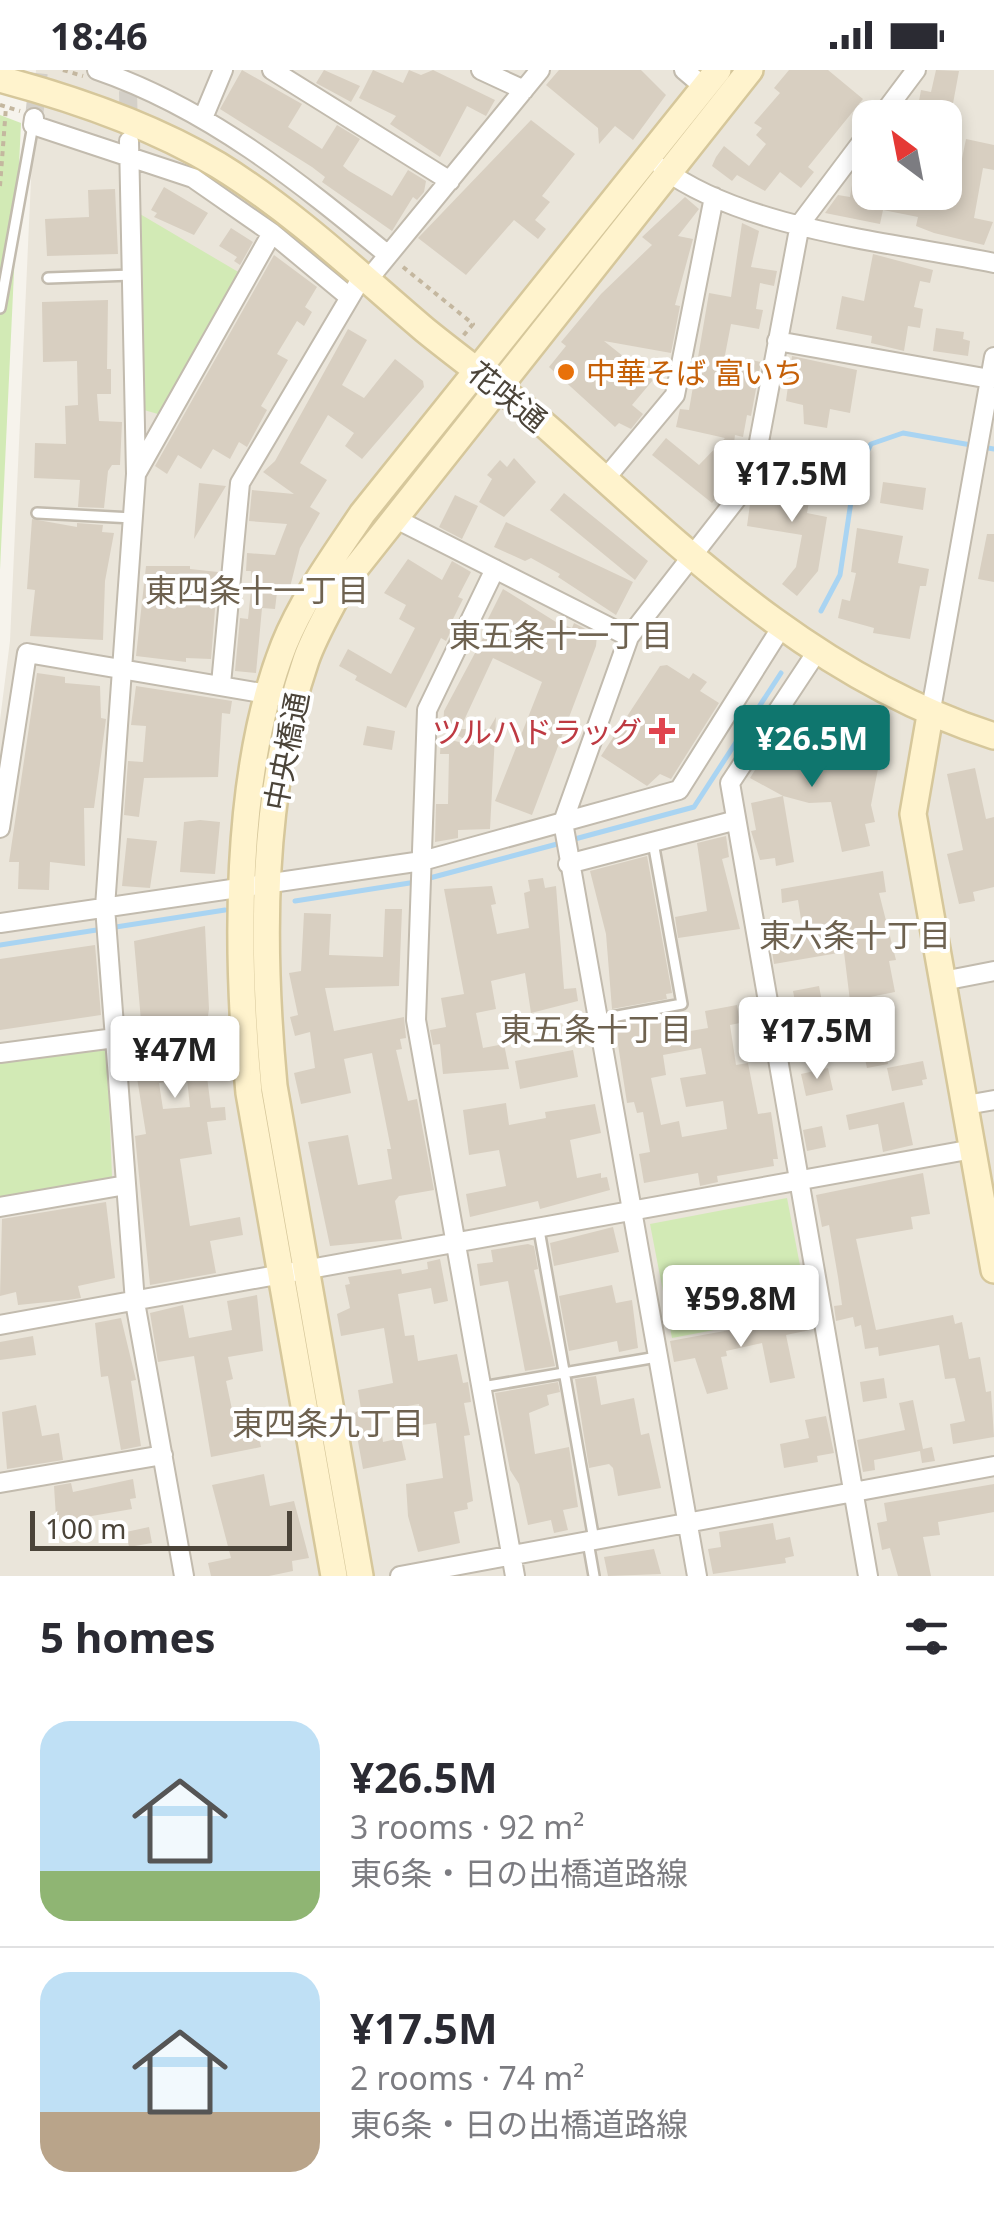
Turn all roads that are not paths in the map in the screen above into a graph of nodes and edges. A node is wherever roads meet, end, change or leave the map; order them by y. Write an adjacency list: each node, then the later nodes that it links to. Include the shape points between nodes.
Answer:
1 (97, 70): 9 (street)
2 (222, 70): 14 (street)
3 (272, 70): 18 (street)
4 (481, 70): 10 (street)
5 (540, 70): 10 (street)
6 (750, 70): 17 (street, 中央橋通)
7 (916, 70): 12 (street)
8 (702, 75): 17 (street, 中央橋通)
9 (128, 81): 14 (street)
10 (524, 90): 18 (street)
11 (3, 93): 24 (street, 花咲通, via 120,117 217,164)
12 (894, 100)
13 (28, 118): 15 (street); 26 (lane)
14 (203, 118): 24 (street, via 296,179)
15 (129, 148): 21 (street, via 193,178); 23 (street)
16 (852, 155): 20 (street)
17 (659, 165): 19 (street); 29 (street, 中央橋通)
18 (450, 181): 24 (street)
19 (714, 198): 20 (street); 32 (street, via 675,394)
20 (800, 224): 22 (street); 27 (street)
21 (272, 233): 24 (street); 31 (street)
22 (994, 263)
23 (132, 274): 25 (lane); 31 (street)
24 (369, 274): 29 (street, 花咲通); 42 (street, via 240,483)
25 (48, 278)
26 (0, 308)
27 (777, 341): 30 (street); 36 (street, via 752,478)
28 (994, 356): 30 (street)
29 (487, 378): 32 (street, 花咲通); 35 (street, 中央橋通); 43 (street, 中央橋通, via 362,514 312,588 283,646)
30 (990, 379): 44 (street)
31 (136, 474): 34 (street)
32 (604, 478): 36 (street, 花咲通)
33 (37, 512): 34 (lane)
34 (132, 518): 41 (street)
35 (396, 519): 37 (street); 43 (street, 中央橋通, via 343,584)
36 (689, 557): 38 (street, 花咲通); 39 (street)
37 (495, 569): 39 (street); 50 (street, via 426,710)
38 (782, 628): 40 (street, 花咲通); 49 (street, via 679,790)
39 (629, 637): 49 (street)
40 (816, 653): 44 (street, 花咲通); 46 (street, via 730,783)
41 (123, 671): 42 (street); 47 (street, via 27,653); 52 (street)
42 (221, 684): 43 (street)
43 (282, 696): 51 (street, 中央橋通, via 254,764)
44 (930, 715): 45 (street, 花咲通); 55 (street, via 913,814)
45 (994, 736)
46 (734, 821): 48 (street); 62 (street)
47 (0, 828)
48 (653, 842): 49 (street); 56 (lane, via 682,1004)
49 (566, 843): 50 (street); 56 (street)
50 (420, 875): 51 (street); 67 (street, via 416,1020)
51 (257, 882): 52 (street); 69 (street, 中央橋通, via 244,1038)
52 (106, 922): 53 (street); 57 (street)
53 (0, 923)
54 (994, 971): 55 (street)
55 (943, 981): 60 (street)
56 (596, 1020): 65 (street)
57 (115, 1038): 58 (street); 63 (street)
58 (0, 1053)
59 (994, 1100): 60 (street)
60 (966, 1105): 61 (street)
61 (973, 1149): 62 (street); 68 (street)
62 (797, 1183): 65 (street); 78 (street)
63 (126, 1186): 64 (street); 70 (street)
64 (0, 1207)
65 (631, 1214): 66 (street); 72 (street)
66 (539, 1230): 67 (street); 73 (lane)
67 (456, 1244): 69 (street); 74 (street)
68 (993, 1263)
69 (294, 1272): 70 (street); 83 (street, 中央橋通); 84 (street, 中央橋通)
70 (135, 1302): 71 (street); 75 (street)
71 (0, 1325)
72 (657, 1357): 73 (lane); 79 (street)
73 (564, 1372): 74 (lane); 80 (lane)
74 (482, 1387): 81 (street)
75 (162, 1455): 77 (street); 82 (street)
76 (994, 1466): 78 (street)
77 (0, 1483)
78 (852, 1490): 79 (street); 89 (street)
79 (687, 1523): 80 (street); 88 (street)
80 (591, 1541): 81 (street); 87 (lane)
81 (512, 1556): 85 (street); 86 (street)
82 (184, 1576)
83 (334, 1576)
84 (360, 1576)
85 (400, 1576)
86 (516, 1576)
87 (594, 1576)
88 (697, 1576)
89 (868, 1576)

